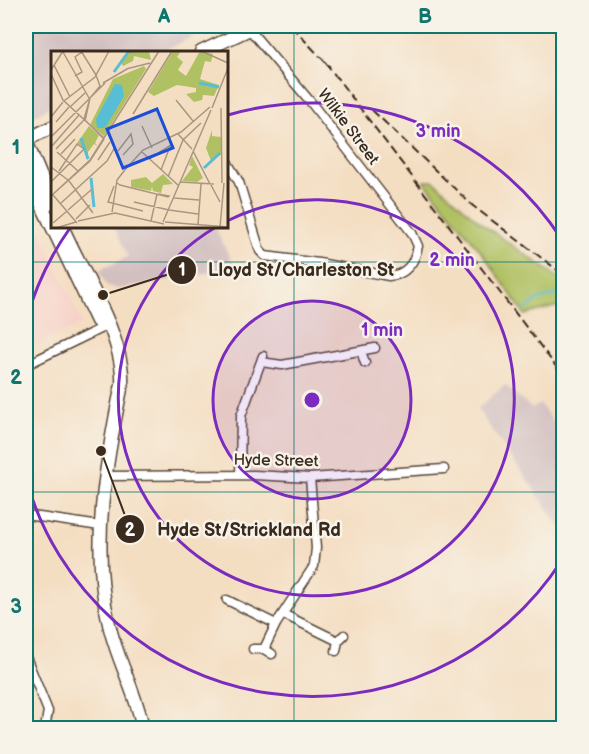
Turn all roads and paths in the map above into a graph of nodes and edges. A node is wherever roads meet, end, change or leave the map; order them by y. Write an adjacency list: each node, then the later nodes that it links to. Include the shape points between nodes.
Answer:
1 (561, 26): 3 (highway)
2 (253, 27): 4 (street); 7 (street, Wilkie Street, via 402,221 418,246 409,267 389,276 265,256 260,251 239,182)
3 (564, 29)
4 (203, 51)
5 (51, 128): 6 (street)
6 (26, 141): 9 (street)
7 (228, 163)
8 (26, 171): 10 (street)
9 (51, 201)
10 (51, 221)
11 (54, 228): 13 (street)
12 (63, 228): 13 (street)
13 (104, 327): 17 (street); 20 (street, via 119,399)
14 (375, 348): 15 (street)
15 (361, 351): 16 (street); 19 (street, via 282,365 262,359 241,416)
16 (365, 363)
17 (26, 365)
18 (444, 469): 21 (street, Hyde Street)
19 (240, 475): 20 (street, Hyde Street); 21 (street, Hyde Street)
20 (108, 476): 23 (street)
21 (310, 478): 25 (street, via 315,561)
22 (26, 515): 23 (street)
23 (100, 526): 31 (street, via 101,579 108,621)
24 (227, 600): 26 (street)
25 (283, 614): 26 (street); 28 (street, via 341,638)
26 (276, 624): 27 (street, via 268,652)
27 (253, 649)
28 (336, 651)
29 (26, 657): 30 (street, via 48,711)
30 (45, 729)
31 (143, 729)

